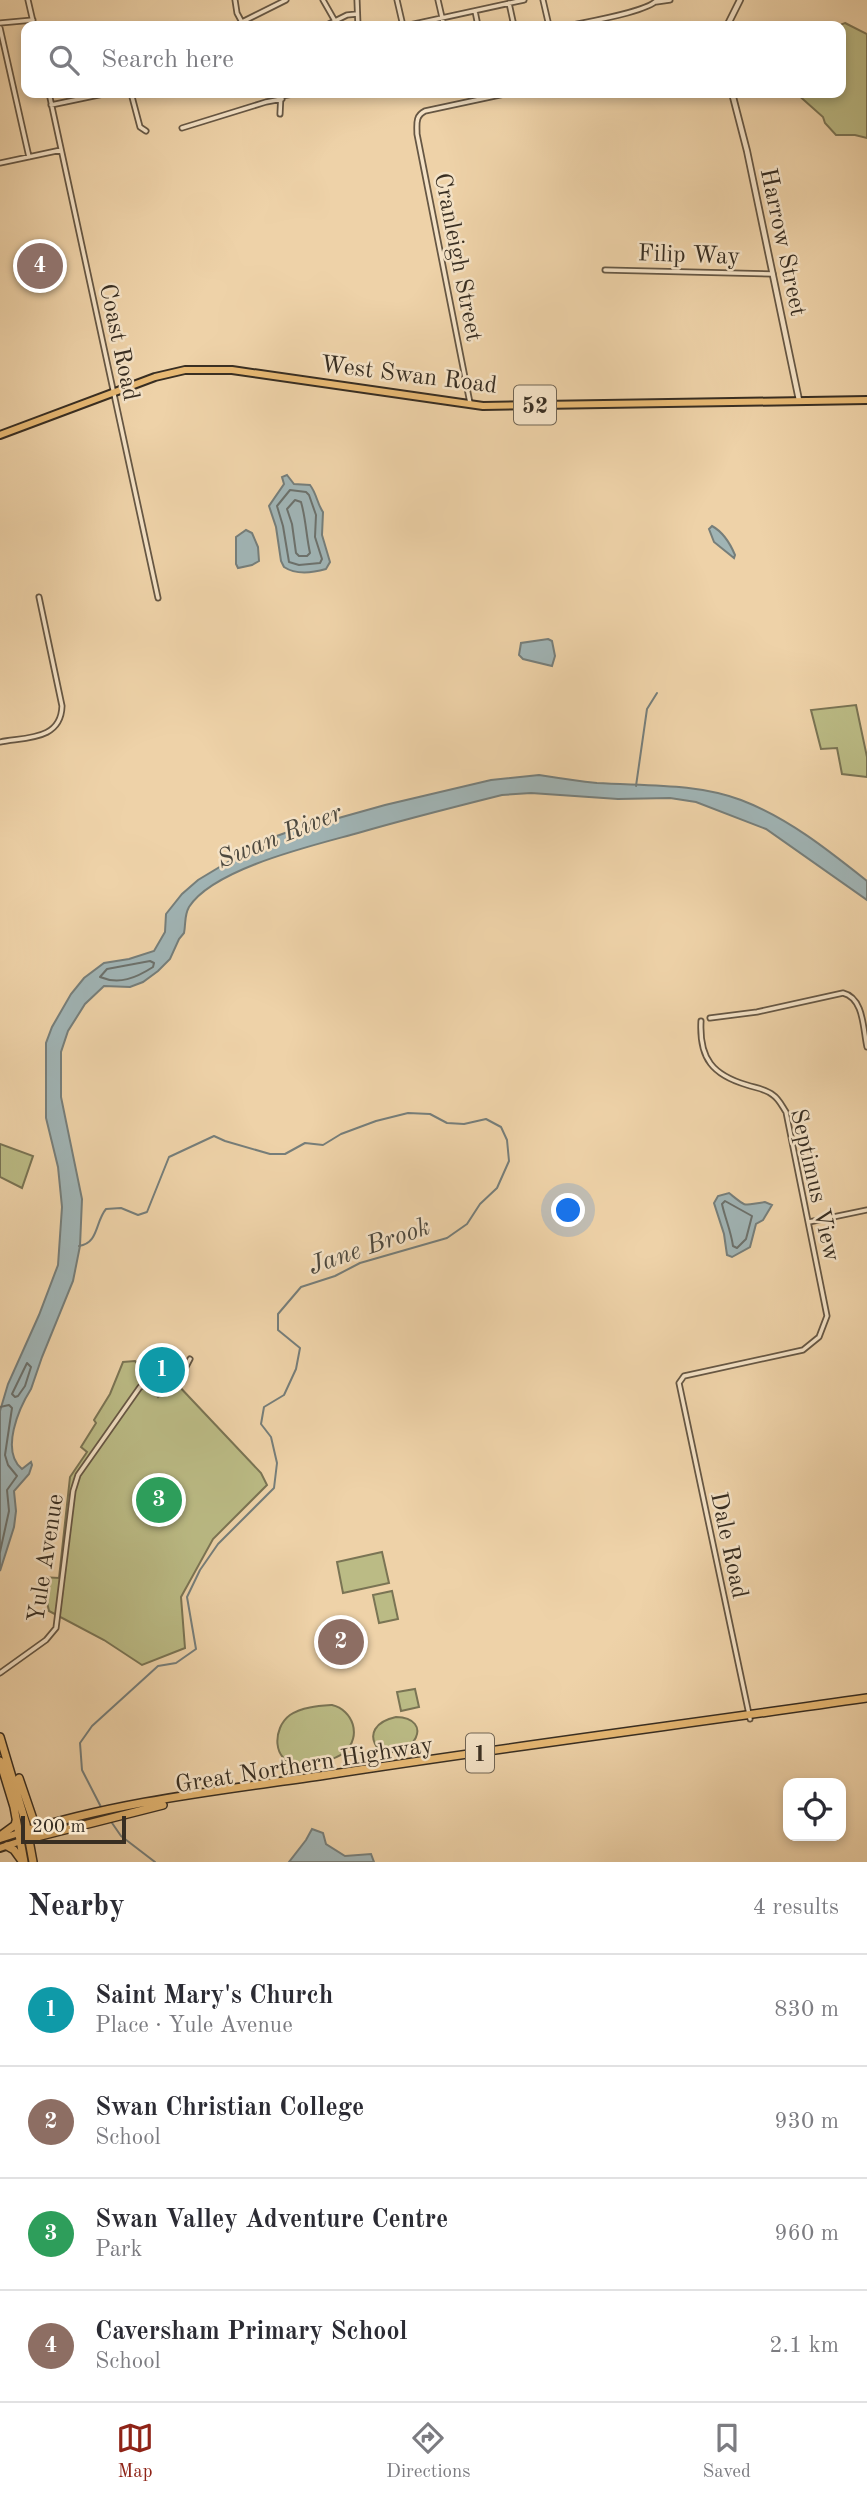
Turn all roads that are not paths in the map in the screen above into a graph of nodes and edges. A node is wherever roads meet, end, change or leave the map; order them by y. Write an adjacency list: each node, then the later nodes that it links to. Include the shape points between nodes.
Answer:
1 (28, 0): 17 (street)
2 (235, 0): 19 (street)
3 (286, 0): 20 (street)
4 (323, 0): 21 (street)
5 (357, 0): 15 (street)
6 (397, 0): 23 (street)
7 (438, 0): 16 (street)
8 (524, 0): 13 (street)
9 (543, 0): 28 (street)
10 (670, 0): 12 (street)
11 (740, 0): 30 (street)
12 (656, 1): 29 (street)
13 (509, 4): 14 (street); 27 (street)
14 (475, 10): 16 (street); 26 (street)
15 (357, 15): 21 (street); 22 (street)
16 (442, 18): 24 (street); 25 (street)
17 (33, 20): 18 (street)
18 (26, 21)
19 (241, 21)
20 (248, 21)
21 (335, 21)
22 (358, 21)
23 (403, 21)
24 (428, 21)
25 (443, 21)
26 (477, 21)
27 (513, 21)
28 (548, 21)
29 (590, 21)
30 (730, 21)
31 (21, 22): 32 (street)
32 (0, 25): 45 (street)
33 (49, 98): 40 (street, Coast Road)
34 (84, 98): 40 (street)
35 (132, 98): 43 (street, via 140,128)
36 (276, 98): 42 (street)
37 (282, 98): 41 (street)
38 (486, 98): 52 (street, Cranleigh Street, via 425,111 418,117 417,134)
39 (733, 98): 48 (street, Harrow Street)
40 (51, 105): 44 (street, Coast Road)
41 (280, 114)
42 (182, 128)
43 (146, 131)
44 (61, 150): 45 (street); 49 (street, Coast Road)
45 (29, 157): 46 (street)
46 (0, 163)
47 (605, 270): 48 (street, Filip Way)
48 (773, 274): 50 (street, Harrow Street)
49 (113, 392): 52 (main road, West Swan Road / 52, via 175,372 232,370); 53 (main road, West Swan Road / 52); 55 (street, Coast Road)
50 (799, 400): 51 (main road, West Swan Road / 52); 52 (main road, West Swan Road / 52)
51 (867, 400)
52 (470, 405)
53 (0, 435)
54 (39, 597): 56 (street, via 62,718 48,732)
55 (158, 598)
56 (0, 742)
57 (710, 1018): 59 (street, via 843,993 858,1004)
58 (701, 1021): 61 (street, Septimus View, via 708,1060 715,1070 774,1095 786,1112)
59 (867, 1047)
60 (867, 1210): 61 (street)
61 (809, 1222): 63 (street, Septimus View, via 827,1316 819,1337 793,1353)
62 (190, 1359): 64 (street, Yule Avenue, via 163,1392 150,1384 140,1387 78,1475 56,1628 47,1640)
63 (682, 1377): 66 (street, Dale Road, via 679,1386)
64 (0, 1673)
65 (867, 1701): 66 (highway, Great Northern Highway / 1)
66 (749, 1717): 69 (highway, Great Northern Highway / 1)
67 (0, 1737): 71 (highway, via 11,1754 34,1822); 73 (highway, via 16,1782)
68 (0, 1761): 70 (highway)
69 (106, 1814): 71 (highway, Great Northern Highway / 1); 72 (highway, Great Northern Highway / 1)
70 (17, 1820): 73 (highway); 74 (highway)
71 (42, 1825): 73 (highway, Great Northern Highway / 1)
72 (78, 1825): 73 (highway, Great Northern Highway / 1); 76 (highway, via 40,1840 34,1845)
73 (24, 1835): 74 (main road, Great Northern Highway / 1); 75 (main road, Great Northern Highway / 1); 76 (highway); 77 (highway)
74 (0, 1838)
75 (4, 1847): 77 (highway)
76 (32, 1859)
77 (23, 1862)

